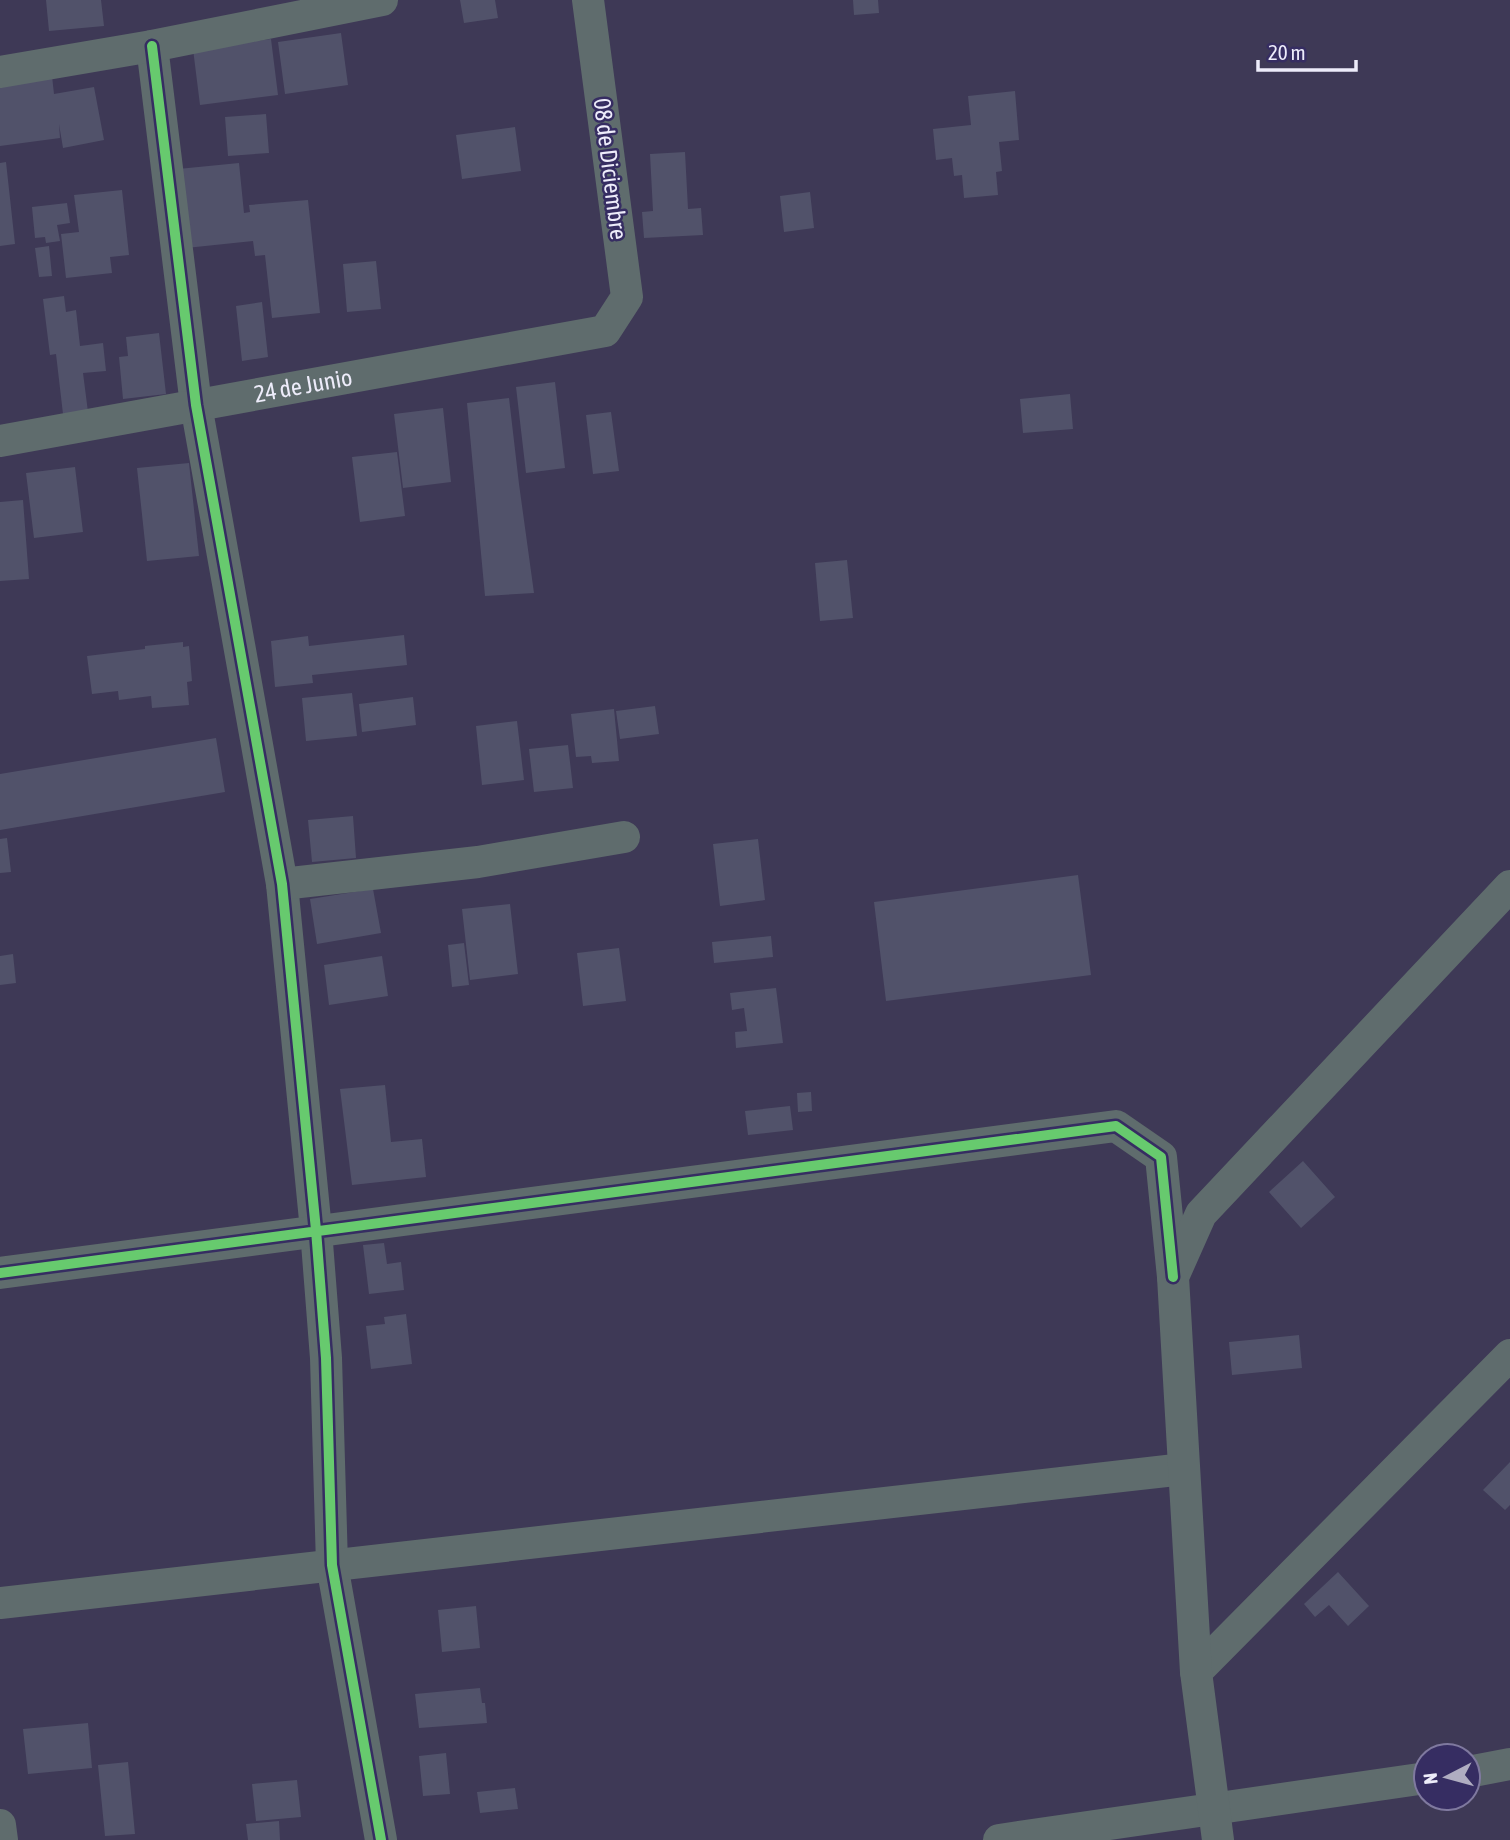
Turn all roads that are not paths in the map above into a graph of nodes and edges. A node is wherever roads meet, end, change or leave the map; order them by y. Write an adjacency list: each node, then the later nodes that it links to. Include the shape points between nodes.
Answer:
1 (382, 0): 3 (street)
2 (588, 0): 5 (street, 08 de Diciembre, via 627,298)
3 (152, 46): 4 (street); 6 (street)
4 (0, 72)
5 (605, 331): 6 (street, 24 de Junio)
6 (196, 405): 7 (street, 24 de Junio); 9 (street)
7 (0, 441)
8 (624, 837): 9 (street, via 478,862)
9 (282, 884): 11 (street)
10 (1510, 886): 13 (street, via 1201,1214)
11 (316, 1230): 12 (street); 13 (street, via 1116,1126 1161,1157); 16 (street, via 326,1358)
12 (0, 1273)
13 (1173, 1277): 15 (street)
14 (1510, 1355): 18 (street)
15 (1184, 1469): 16 (street); 18 (street)
16 (332, 1565): 17 (street); 25 (street)
17 (0, 1603)
18 (1196, 1672): 22 (street)
19 (1510, 1764): 20 (street)
20 (1482, 1769)
21 (1412, 1780): 22 (street)
22 (1212, 1809): 26 (street); 27 (street)
23 (0, 1825): 24 (street)
24 (2, 1840)
25 (381, 1840)
26 (999, 1840)
27 (1218, 1840)

